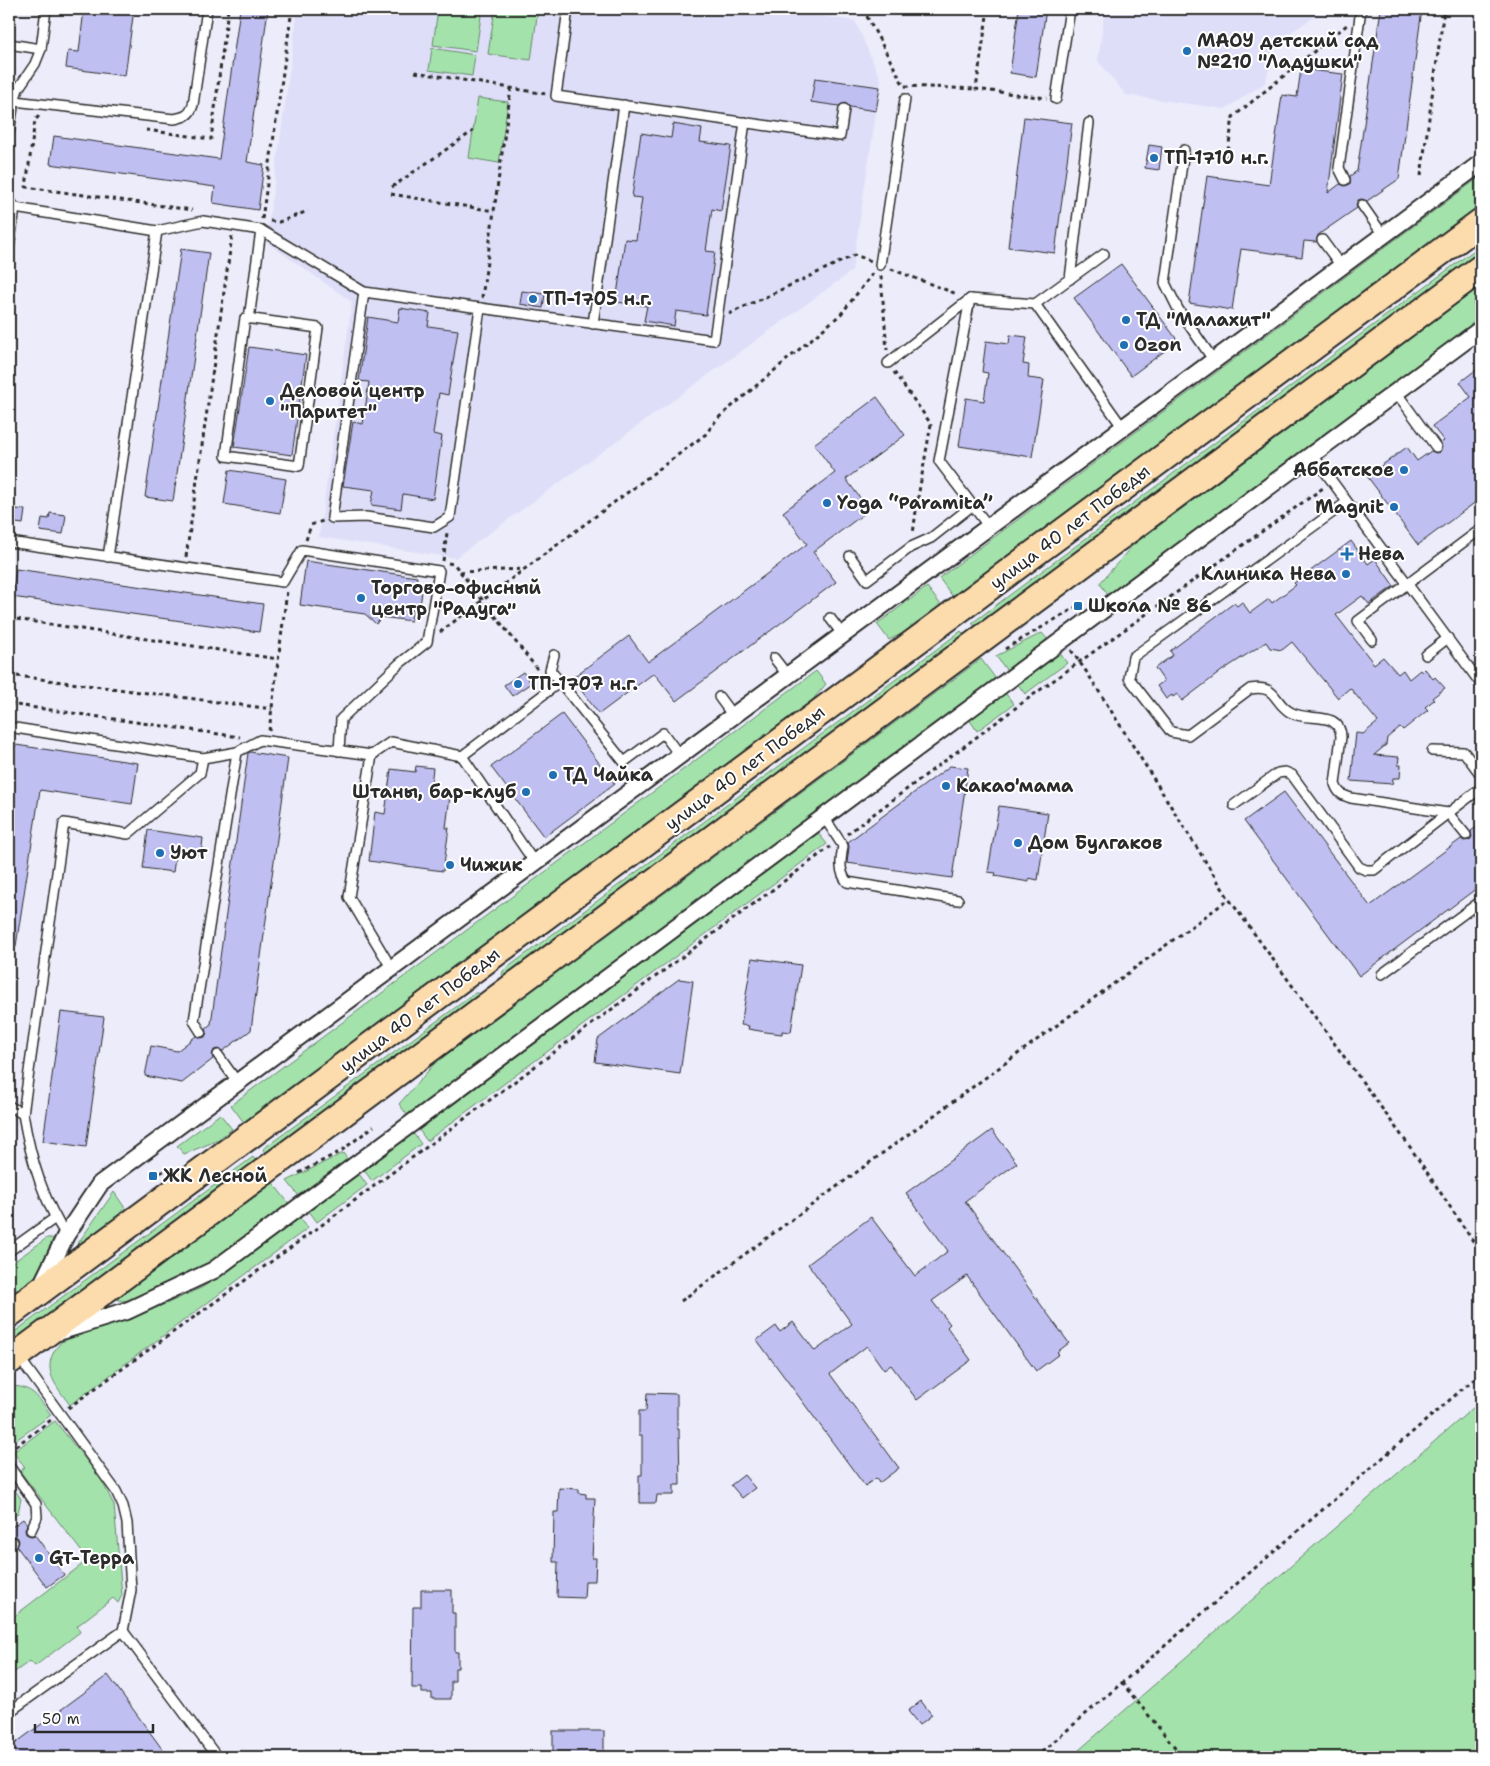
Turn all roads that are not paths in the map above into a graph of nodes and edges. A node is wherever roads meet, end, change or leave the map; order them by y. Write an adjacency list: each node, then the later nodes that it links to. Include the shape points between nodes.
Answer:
1 (46, 9): 7 (lane)
2 (207, 9): 10 (lane, via 193,104 184,118)
3 (568, 9): 11 (lane, via 556,96)
4 (1070, 9): 9 (lane)
5 (1360, 11): 18 (lane, via 1339,168)
6 (9, 44): 7 (lane)
7 (41, 49): 10 (lane)
8 (905, 99): 29 (lane)
9 (1056, 99)
10 (14, 101): 15 (lane)
11 (624, 105): 13 (lane); 38 (lane)
12 (844, 109): 13 (lane, via 840,136)
13 (745, 122): 38 (lane, via 714,340)
14 (1089, 124): 32 (lane)
15 (9, 133)
16 (1184, 150): 40 (lane, via 1165,283 1178,310)
17 (1481, 163): 25 (street)
18 (1345, 180)
19 (9, 199): 21 (lane)
20 (1362, 204): 25 (lane)
21 (15, 208): 24 (lane); 27 (lane)
22 (1481, 222): 83 (main road, улица 40 лет Победы)
23 (261, 230): 24 (lane, via 203,221); 33 (lane); 37 (lane)
24 (157, 231): 52 (lane)
25 (1383, 236): 30 (street)
26 (1322, 240): 30 (lane)
27 (9, 248)
28 (1104, 254): 32 (lane)
29 (880, 265)
30 (1341, 266): 40 (street)
31 (1481, 268): 86 (main road, улица 40 лет Победы)
32 (1070, 279): 35 (lane)
33 (364, 292): 36 (lane); 36 (lane, via 332,518 366,517 434,527 450,517)
34 (970, 299): 35 (lane); 41 (lane); 47 (lane, via 940,461)
35 (1035, 304): 43 (lane)
36 (480, 308): 38 (lane)
37 (249, 319): 37 (lane, via 245,318 226,456 299,466 318,328)
38 (593, 324)
39 (1481, 329): 42 (street, улица 40 лет Победы)
40 (1214, 361): 43 (street)
41 (888, 363)
42 (1396, 392): 44 (lane); 45 (street, улица 40 лет Победы)
43 (1124, 428): 48 (street)
44 (1436, 447)
45 (1312, 454): 46 (lane); 78 (street, улица 40 лет Победы)
46 (1348, 502): 53 (lane); 77 (lane, via 1133,657 1129,678 1171,732 1188,735 1250,689 1267,689 1293,714 1327,720 1338,726 1341,737 1335,784 1342,795)
47 (973, 505): 48 (lane); 51 (lane, via 931,538 912,547 867,580)
48 (989, 527): 55 (street)
49 (1481, 529): 53 (lane)
50 (9, 542): 52 (lane)
51 (850, 556)
52 (108, 557): 67 (lane, via 283,582 302,550 439,571 427,642 341,719)
53 (1407, 583): 56 (lane); 57 (lane, via 1358,621)
54 (830, 618): 55 (lane)
55 (843, 635): 61 (street)
56 (1448, 638): 59 (lane); 63 (lane)
57 (1372, 640)
58 (554, 655): 62 (lane, via 550,670)
59 (1426, 655)
60 (774, 658): 61 (lane)
61 (788, 676): 65 (street)
62 (560, 682): 71 (lane); 72 (lane, via 624,762 663,733)
63 (1481, 684)
64 (719, 697): 65 (lane)
65 (733, 716): 72 (street)
66 (9, 728): 73 (lane)
67 (339, 751): 69 (lane, via 264,741); 70 (lane)
68 (1432, 751): 74 (lane, via 1464,752)
69 (237, 752): 73 (lane); 87 (lane, via 194,1021)
70 (372, 755): 71 (lane, via 391,742); 84 (lane, via 349,897)
71 (462, 756): 80 (lane)
72 (680, 756): 80 (street)
73 (203, 758): 91 (lane, via 200,773 128,834 64,823)
74 (1481, 775)
75 (1481, 788): 77 (lane)
76 (1234, 806): 77 (lane, via 1278,773 1292,775 1359,867 1366,870 1374,870)
77 (1448, 813): 79 (lane)
78 (824, 817): 81 (lane, via 843,846 840,867 847,882); 97 (street, улица 40 лет Победы, via 214,1270 129,1310)
79 (1466, 835)
80 (534, 862): 84 (street)
81 (958, 900)
82 (1481, 900): 85 (lane)
83 (482, 964): 86 (main road); 95 (main road, улица 40 лет Победы)
84 (392, 969): 89 (street)
85 (1382, 974)
86 (504, 993): 97 (main road, улица 40 лет Победы)
87 (201, 1032)
88 (218, 1055): 89 (lane)
89 (238, 1082): 93 (street, via 100,1184)
90 (9, 1106): 91 (lane)
91 (23, 1114): 92 (lane, via 37,1173)
92 (55, 1218): 93 (lane); 94 (lane)
93 (66, 1235): 95 (street)
94 (9, 1251)
95 (36, 1295): 96 (main road, улица 40 лет Победы)
96 (9, 1314)
97 (39, 1338): 98 (main road, улица 40 лет Победы)
98 (13, 1357): 101 (lane, via 116,1491 123,1506 131,1590)
99 (9, 1466): 100 (lane, via 36,1504 37,1517)
100 (31, 1530)
101 (123, 1631): 102 (lane); 103 (lane)
102 (9, 1712)
103 (217, 1757)

